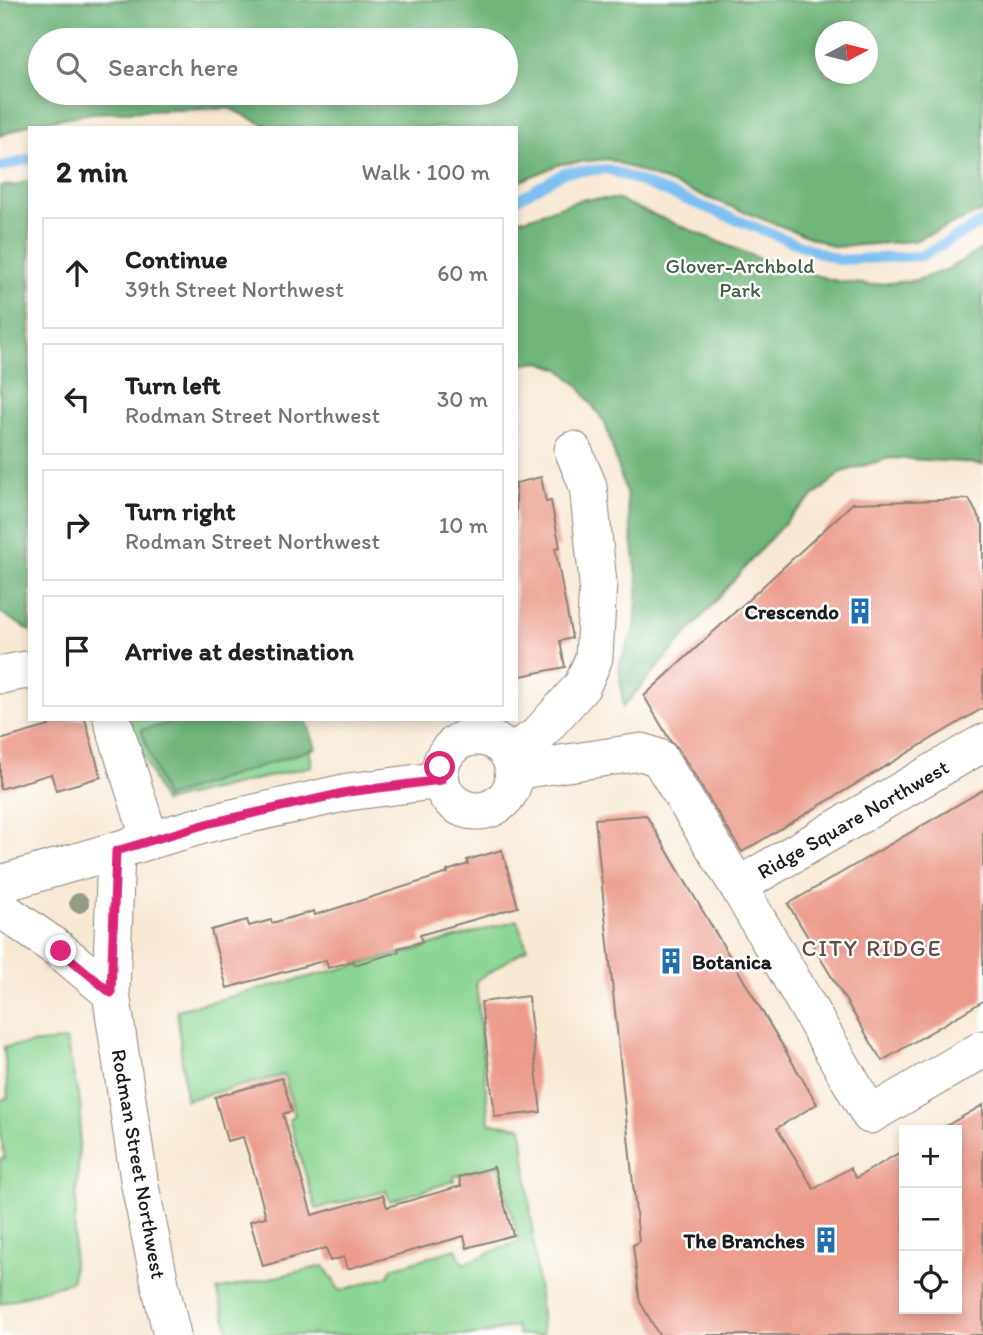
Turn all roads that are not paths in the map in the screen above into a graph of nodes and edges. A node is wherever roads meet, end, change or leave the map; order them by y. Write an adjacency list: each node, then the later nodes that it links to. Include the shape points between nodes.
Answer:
1 (573, 450): 6 (street, via 588,486 597,569 594,659 582,686)
2 (28, 670): 3 (street)
3 (0, 675)
4 (113, 721): 8 (street)
5 (983, 743): 11 (street, Ridge Square Northwest)
6 (511, 762): 7 (street, via 499,745 488,739 464,739 445,755); 7 (street, via 513,780 506,797 479,811 450,799); 11 (street, via 642,752 659,758)
7 (441, 780): 8 (street, via 348,792)
8 (150, 840): 9 (street)
9 (116, 851): 10 (street); 13 (street, Rodman Street Northwest)
10 (0, 884)
11 (737, 886): 14 (street, Ridge Square Northwest, via 870,1115)
12 (0, 908): 13 (street)
13 (111, 993): 15 (street, Rodman Street Northwest, via 140,1186)
14 (983, 1049)
15 (172, 1335)

